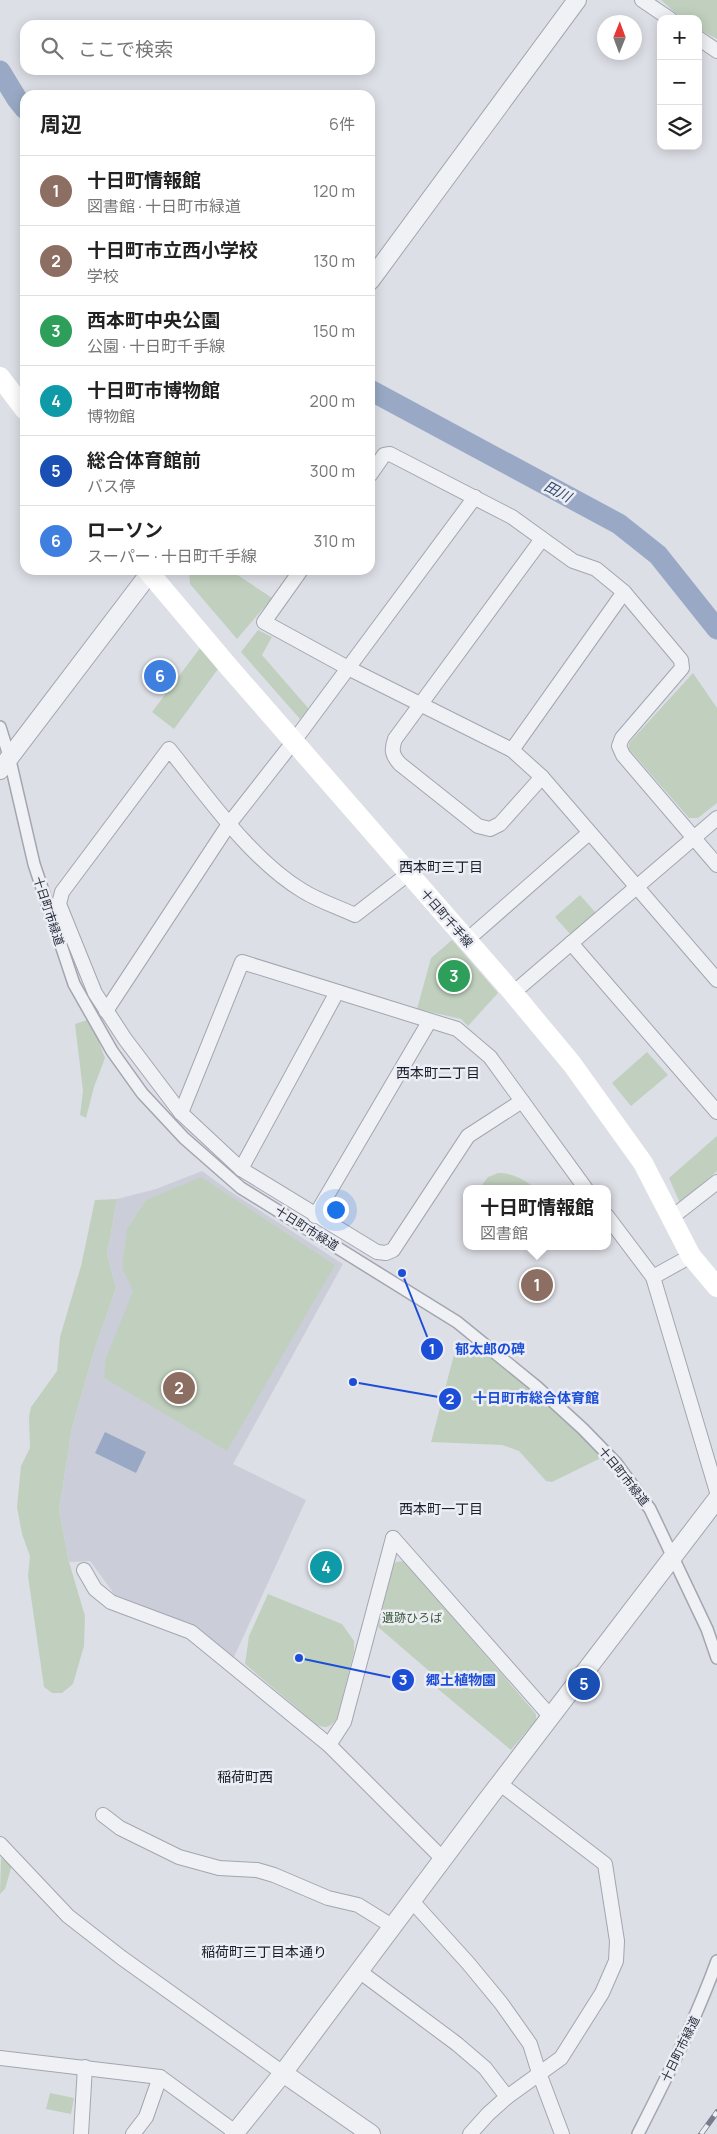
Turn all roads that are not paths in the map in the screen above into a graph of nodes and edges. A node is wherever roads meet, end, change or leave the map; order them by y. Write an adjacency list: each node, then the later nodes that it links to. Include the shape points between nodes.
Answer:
1 (577, 0): 6 (street)
2 (642, 0): 3 (street)
3 (664, 15)
4 (702, 41): 5 (street)
5 (717, 51)
6 (375, 274)
7 (0, 377): 8 (main road)
8 (20, 403)
9 (375, 468): 10 (street, via 384,455 390,454)
10 (474, 497): 11 (street, via 512,517); 16 (street)
11 (542, 539): 15 (street, via 573,560 596,569); 17 (street)
12 (147, 575): 21 (street)
13 (153, 575): 19 (main road, 十日町千手線)
14 (297, 575): 16 (street, via 264,622)
15 (624, 592): 20 (street); 26 (street, via 681,660 682,668 622,738 619,746 623,755)
16 (348, 668): 17 (street); 19 (street)
17 (421, 705): 20 (street); 22 (street, via 395,738 394,756 478,826 490,829 500,824)
18 (0, 727): 21 (street, 十日町市緑道)
19 (294, 741): 24 (street); 28 (main road, 十日町千手線)
20 (512, 750): 22 (street)
21 (5, 763): 51 (street, 十日町市緑道, via 74,984 112,1052 142,1092 184,1138 241,1188 457,1322 546,1395 616,1464 650,1509)
22 (542, 778): 25 (street)
23 (717, 818): 26 (street)
24 (229, 824): 28 (street, via 269,866 303,891 355,915); 35 (street); 35 (street, via 169,749 62,892 59,904 95,993)
25 (589, 833): 29 (street); 30 (street)
26 (694, 838): 27 (street); 29 (street)
27 (717, 865)
28 (408, 874): 30 (main road, 十日町千手線)
29 (636, 887): 31 (street); 32 (street)
30 (467, 940): 34 (main road, 十日町千手線)
31 (571, 943): 34 (street); 38 (street)
32 (717, 980)
33 (337, 992): 36 (street); 39 (street, via 242,962); 40 (street)
34 (513, 994): 44 (main road, 十日町千手線, via 608,1112 643,1163)
35 (106, 1010): 39 (street)
36 (429, 1022): 37 (street, via 457,1029 490,1057); 43 (street)
37 (522, 1101): 42 (street); 43 (street, via 468,1136 393,1250 378,1252)
38 (717, 1112)
39 (182, 1113): 40 (street)
40 (242, 1169): 43 (street)
41 (717, 1182): 44 (street)
42 (583, 1185)
43 (315, 1216)
44 (671, 1218): 46 (main road, 十日町千手線)
45 (611, 1221): 47 (street)
46 (691, 1256): 47 (street); 48 (main road, 十日町千手線)
47 (653, 1277): 49 (street)
48 (717, 1287)
49 (717, 1492)
50 (717, 1499): 51 (street)
51 (673, 1557): 53 (street, 十日町市緑道, via 707,1628); 54 (street)
52 (84, 1570): 55 (street, via 95,1589 111,1602 191,1632)
53 (717, 1658)
54 (551, 1717): 55 (street, via 393,1538 344,1722); 56 (street)
55 (329, 1745): 59 (street)
56 (499, 1784): 59 (street); 67 (street, via 605,1864 617,1941 616,1961 602,1993 560,2058)
57 (104, 1814): 61 (street, via 120,1828 179,1857 219,1868 257,1870 274,1875 328,1898 358,1905)
58 (0, 1844): 66 (street, via 68,1916)
59 (443, 1859): 60 (street)
60 (412, 1900): 61 (street); 67 (street, via 501,2003 530,2044)
61 (392, 1926): 63 (street)
62 (717, 1961): 76 (street, 十日町市緑道, via 701,2005)
63 (358, 1971): 66 (street); 69 (street, via 457,2044 485,2068)
64 (0, 2058): 65 (street)
65 (85, 2067): 68 (street); 71 (street)
66 (283, 2073): 70 (street); 73 (street)
67 (539, 2073): 69 (street); 75 (street)
68 (160, 2077): 70 (street); 72 (street, via 146,2117)
69 (507, 2097): 74 (street)
70 (234, 2133)
71 (80, 2134)
72 (133, 2134)
73 (371, 2134)
74 (470, 2134)
75 (562, 2134)
76 (638, 2134)

